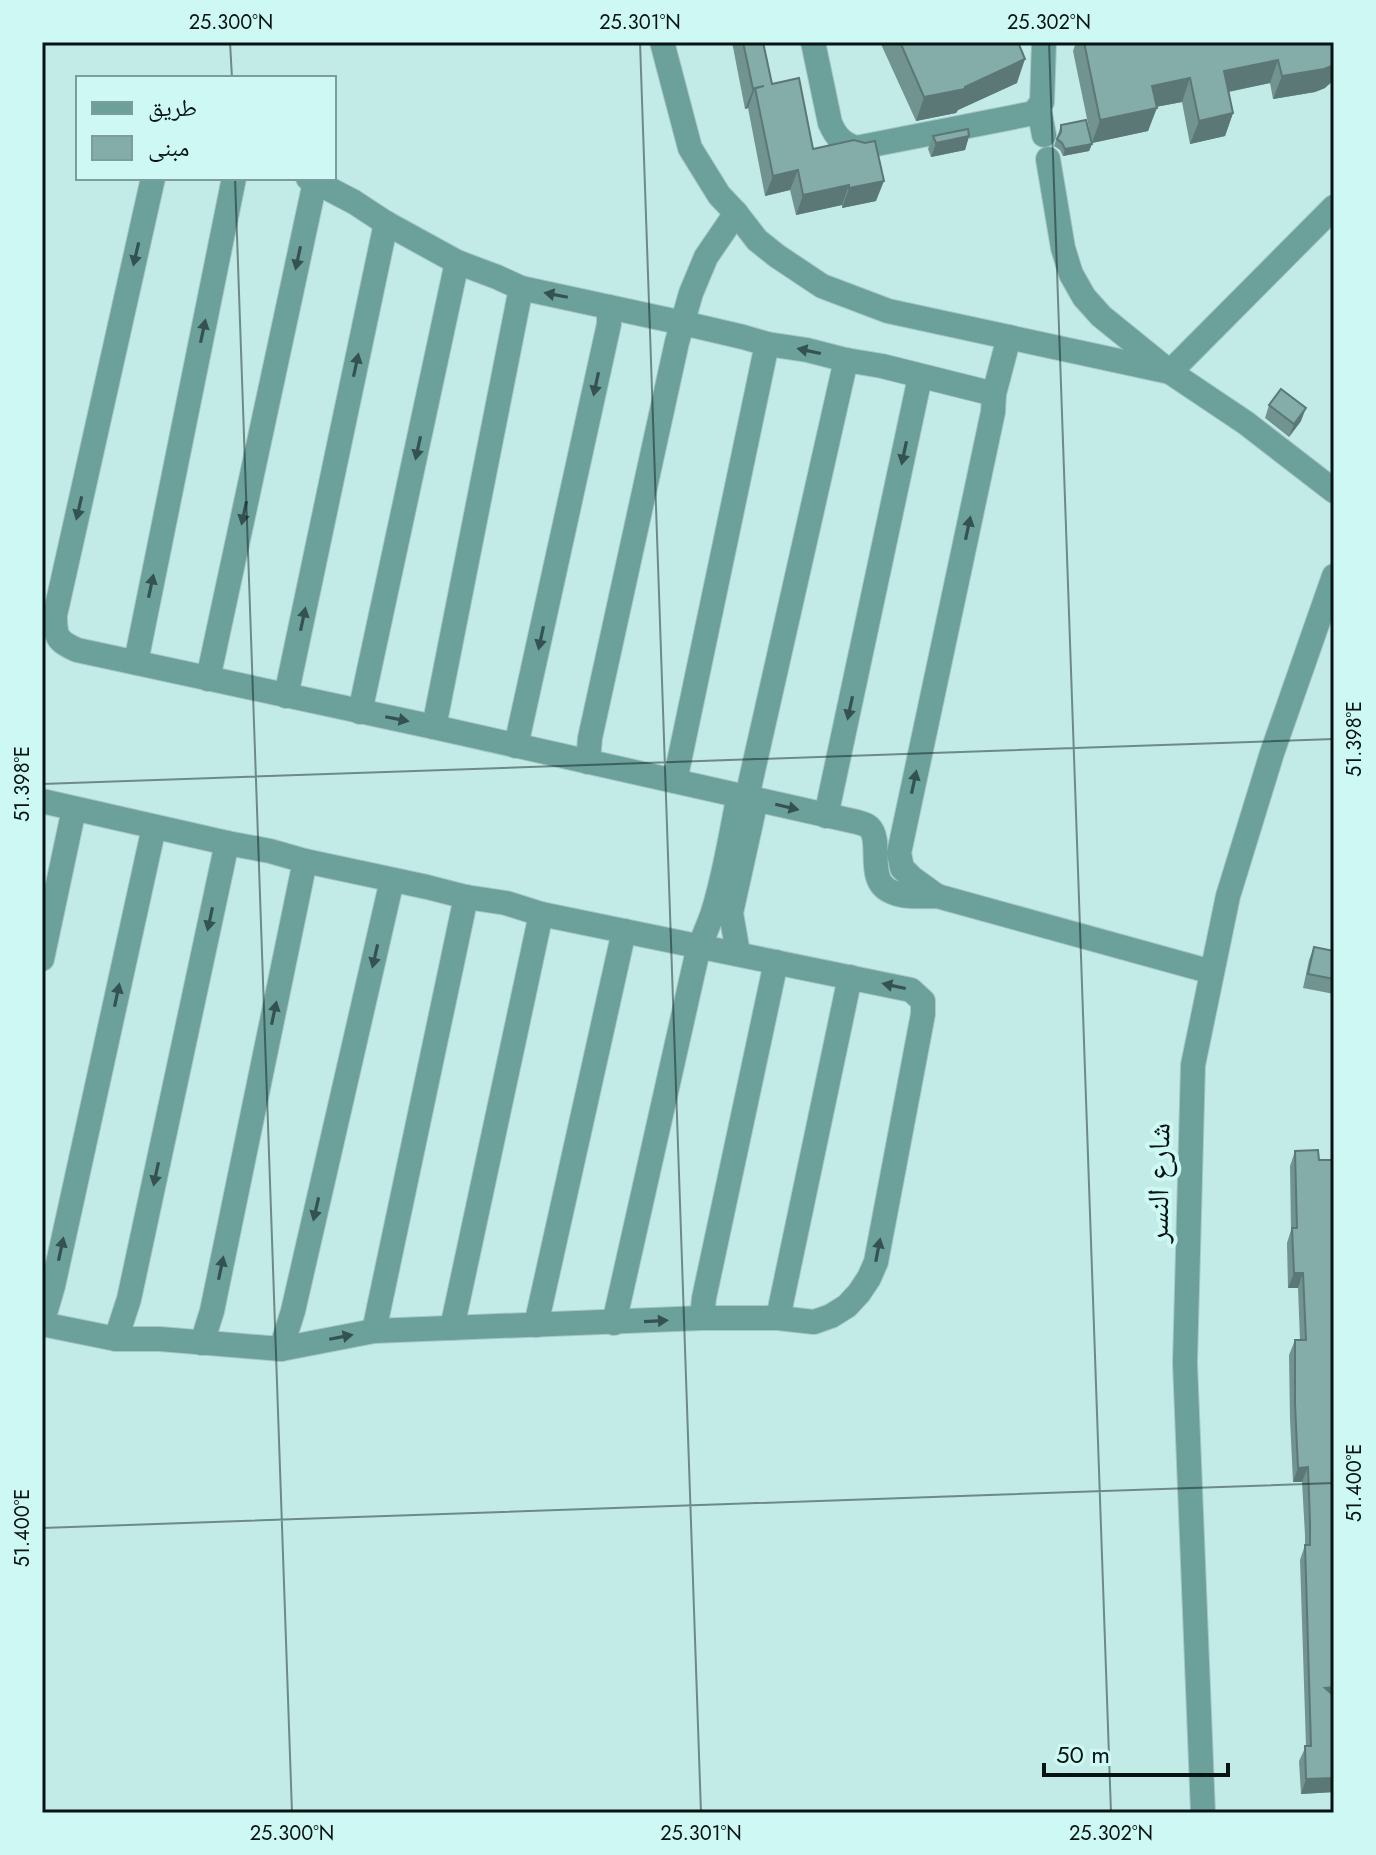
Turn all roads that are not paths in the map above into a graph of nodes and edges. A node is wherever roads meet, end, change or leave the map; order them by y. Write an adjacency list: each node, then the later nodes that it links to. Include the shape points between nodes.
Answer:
1 (662, 42): 11 (street, via 690,148)
2 (813, 42): 4 (street, via 830,123 835,135 856,148)
3 (1044, 42): 4 (street)
4 (1039, 109): 5 (street)
5 (1044, 135)
6 (1048, 159): 20 (street, via 1063,248 1084,297)
7 (153, 180): 25 (street, one-way to 25, via 55,615 61,643)
8 (234, 180): 25 (street, one-way to 8)
9 (311, 180): 12 (street); 26 (street, one-way to 26)
10 (1334, 207): 20 (street)
11 (736, 213): 16 (street, via 706,257); 17 (street, via 757,240 822,286 888,311)
12 (386, 223): 13 (street); 27 (street, one-way to 12)
13 (457, 262): 14 (street); 28 (street, one-way to 28)
14 (521, 288): 15 (street, one-way to 14); 29 (street)
15 (609, 307): 16 (street); 30 (street, one-way to 30)
16 (683, 323): 18 (street); 31 (street)
17 (1009, 337): 20 (street); 22 (street)
18 (767, 344): 19 (street, one-way to 18); 32 (street)
19 (846, 360): 21 (street); 33 (street)
20 (1170, 372): 23 (street)
21 (920, 377): 22 (street); 36 (street, one-way to 36)
22 (994, 394): 39 (street, one-way to 22)
23 (1334, 491)
24 (1334, 576): 51 (street, شارع النسر, via 1272,753 1228,896)
25 (136, 662): 26 (street)
26 (208, 679): 27 (street)
27 (286, 696): 28 (street)
28 (360, 712): 29 (street, one-way to 29)
29 (434, 727): 30 (street)
30 (516, 746): 31 (street)
31 (588, 762): 32 (street)
32 (675, 781): 33 (street)
33 (747, 797): 36 (street, one-way to 36); 47 (street); 48 (street, via 731,913)
34 (42, 801): 35 (street)
35 (74, 809): 38 (street); 49 (street)
36 (826, 816): 37 (street)
37 (868, 826): 39 (street); 43 (street, via 883,886 891,892)
38 (154, 827): 40 (street); 56 (street, one-way to 38)
39 (903, 832): 43 (street, via 902,868)
40 (227, 843): 41 (street); 60 (street, one-way to 60, via 133,1284)
41 (305, 861): 42 (street); 61 (street, one-way to 41)
42 (392, 880): 44 (street); 62 (street, one-way to 62)
43 (937, 896): 51 (street)
44 (466, 897): 45 (street); 59 (street)
45 (541, 914): 46 (street); 58 (street)
46 (624, 931): 47 (street); 57 (street)
47 (699, 946): 48 (street); 55 (street)
48 (738, 953): 50 (street)
49 (42, 959)
50 (776, 962): 52 (street); 53 (street)
51 (1212, 972): 63 (street, شارع النسر, via 1193,1065 1185,1363)
52 (850, 977): 54 (street); 54 (street, one-way to 52, via 814,1322 831,1316 859,1293 876,1262 923,1001 911,990)
53 (702, 1318): 54 (street); 55 (street, one-way to 53)
54 (778, 1318)
55 (614, 1323): 57 (street)
56 (42, 1324): 60 (street)
57 (536, 1325): 58 (street)
58 (452, 1328): 59 (street)
59 (374, 1331): 62 (street, one-way to 59)
60 (116, 1339): 61 (street)
61 (202, 1343): 62 (street)
62 (281, 1349)
63 (1203, 1813)

